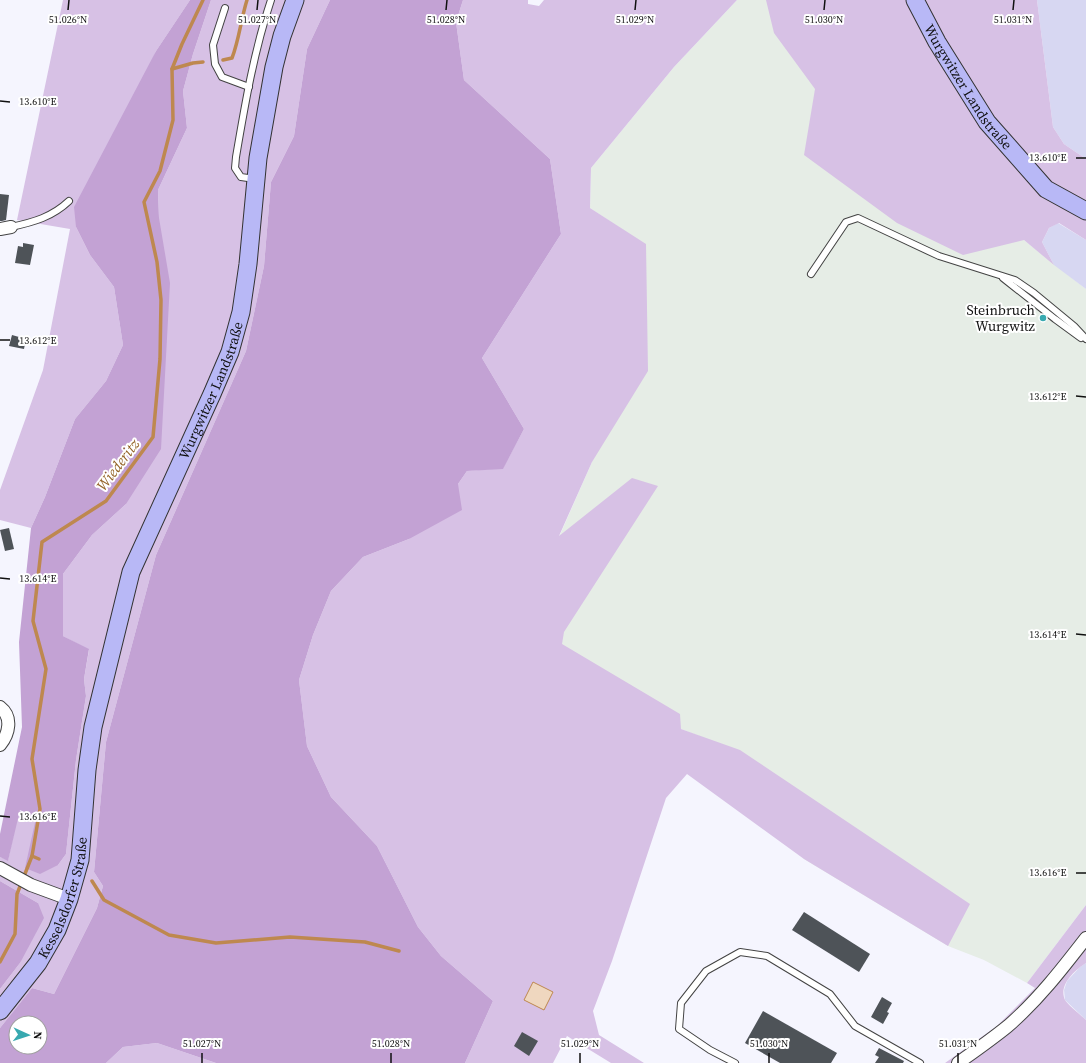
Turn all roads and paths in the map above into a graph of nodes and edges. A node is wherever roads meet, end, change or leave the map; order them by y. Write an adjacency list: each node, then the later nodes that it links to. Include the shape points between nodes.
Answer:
1 (271, 0): 5 (lane)
2 (295, 0): 6 (main road, Wurgwitzer Landstraße, via 274,67)
3 (915, 0): 8 (main road, Wurgwitzer Landstraße, via 937,42 987,122 1046,189)
4 (225, 8): 5 (lane, via 213,44 215,64 222,77)
5 (249, 87): 6 (lane, via 235,168 241,176)
6 (256, 179): 14 (main road, Wurgwitzer Landstraße, via 241,312 230,352 131,572 101,692)
7 (69, 201): 9 (lane, via 60,210 37,220)
8 (1086, 211)
9 (5, 228)
10 (811, 274): 11 (lane, via 846,222 858,218 939,256 1000,276)
11 (1086, 340)
12 (0, 707): 13 (street, via 6,711 8,729)
13 (0, 745)
14 (87, 770): 16 (main road, Kesselsdorfer Straße, via 80,860)
15 (0, 868): 16 (street, via 31,886)
16 (69, 899): 18 (main road, Kesselsdorfer Straße, via 57,930 38,963)
17 (1086, 938): 21 (street, via 1045,990 1008,1025)
18 (0, 1011)
19 (735, 1063): 20 (lane, via 679,1029 681,1003 706,971 740,952 767,956 830,994 855,1026)
20 (919, 1063)
21 (958, 1063)

